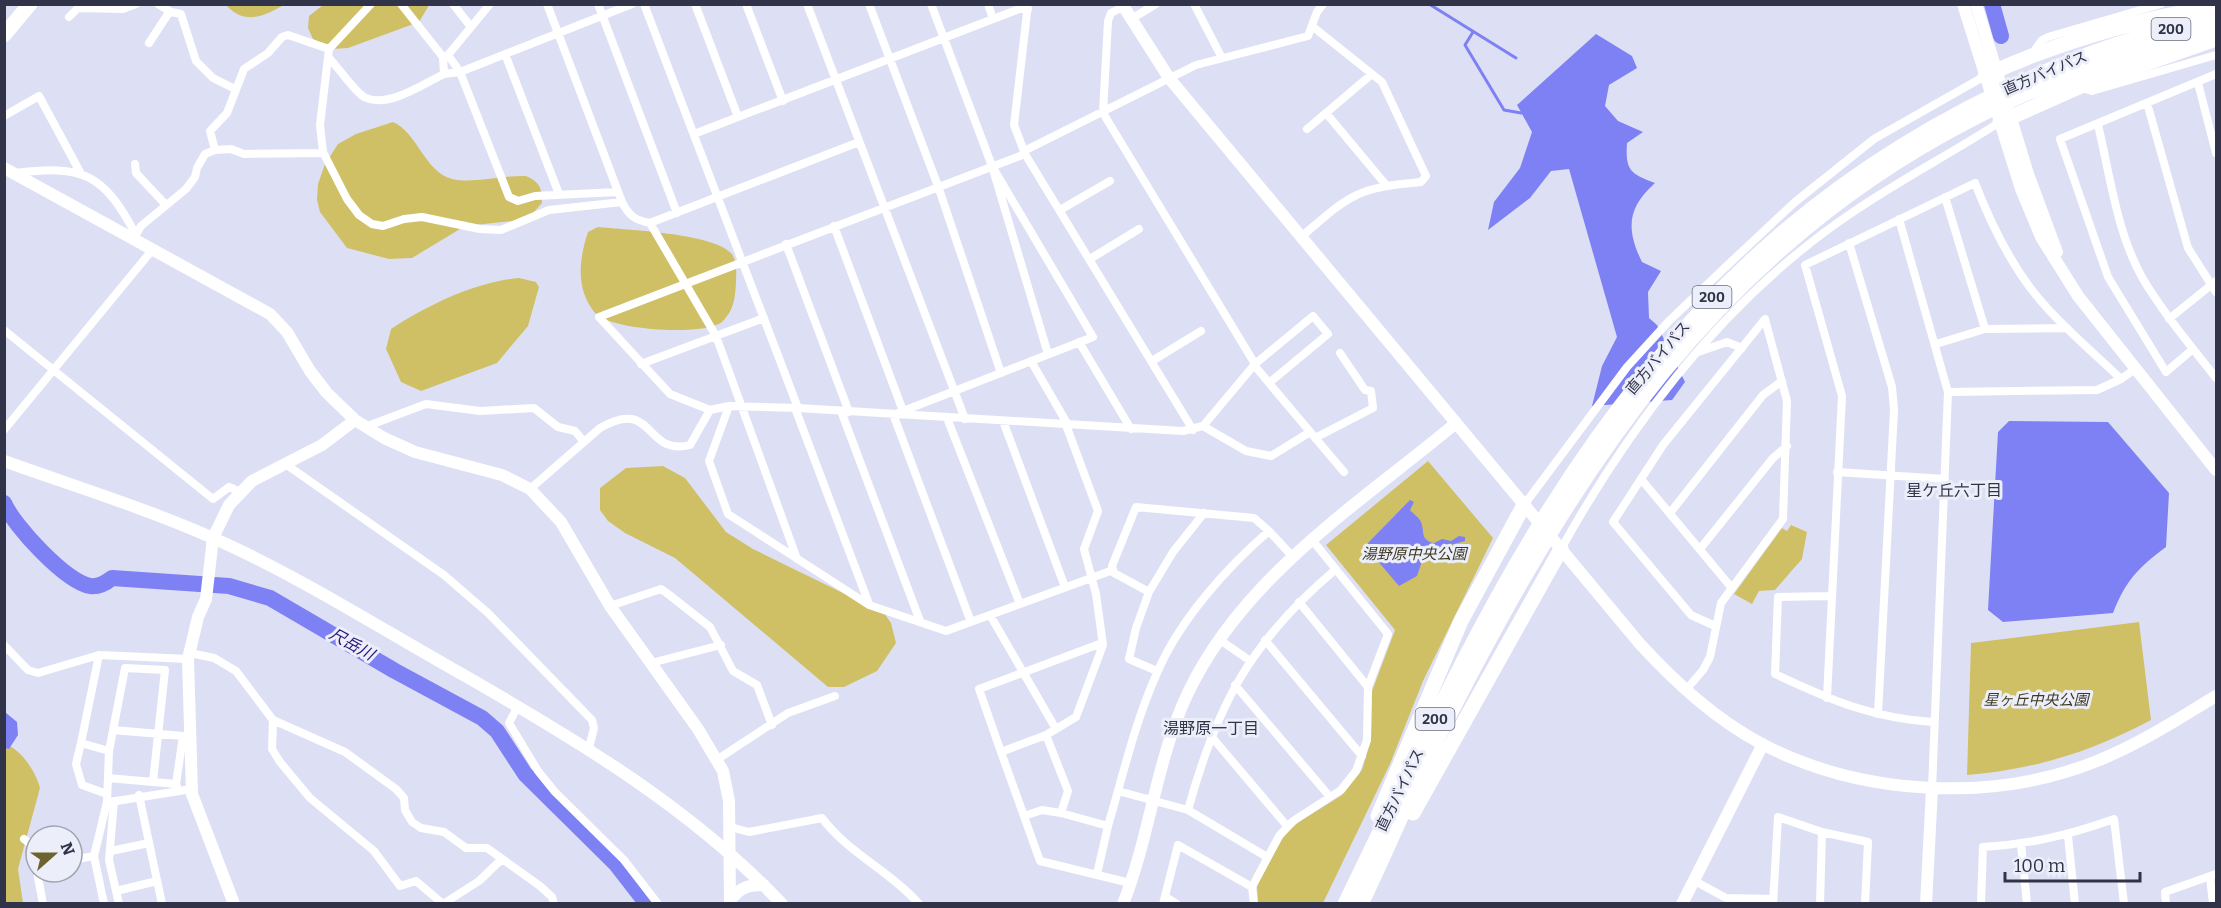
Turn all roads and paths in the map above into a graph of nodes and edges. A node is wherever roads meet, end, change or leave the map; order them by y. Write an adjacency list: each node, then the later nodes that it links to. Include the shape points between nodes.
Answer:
1 (30, 4): 38 (highway)
2 (136, 4): 24 (street, via 123,9)
3 (158, 4): 28 (street)
4 (371, 4): 44 (street)
5 (401, 4): 48 (street)
6 (453, 4): 35 (street)
7 (490, 4): 35 (street)
8 (547, 4): 37 (street)
9 (598, 4): 29 (street)
10 (632, 4): 29 (street)
11 (644, 4): 70 (street)
12 (695, 4): 66 (street)
13 (746, 4): 61 (street)
14 (807, 4): 57 (street)
15 (869, 4): 50 (street)
16 (931, 4): 39 (street)
17 (988, 4): 32 (street)
18 (1156, 4): 33 (street)
19 (1194, 4): 49 (street)
20 (1323, 4): 34 (street)
21 (1963, 4): 54 (street)
22 (1976, 4): 54 (street)
23 (2161, 4): 46 (street, via 2048,37)
24 (79, 6): 30 (street)
25 (1122, 6): 33 (street); 63 (street, via 1108,21)
26 (2217, 6): 46 (highway, via 2083,36)
27 (1028, 7): 32 (street); 73 (street, via 1014,125)
28 (171, 12): 42 (street); 60 (street, via 181,14 196,61 213,78)
29 (603, 16): 37 (street); 91 (street)
30 (69, 17)
31 (2217, 17): 43 (highway, 直方バイパス / 200)
32 (993, 19): 39 (street)
33 (1131, 19): 56 (street)
34 (1312, 26): 49 (street, via 1308,36); 53 (street)
35 (471, 27): 48 (street)
36 (2217, 28): 43 (highway, 直方バイパス / 200)
37 (558, 33): 45 (street); 83 (street)
38 (5, 35): 41 (street)
39 (944, 39): 50 (street); 77 (street)
40 (2217, 39): 59 (highway)
41 (4, 42)
42 (149, 43)
43 (2129, 47): 256 (highway, 直方バイパス / 200, via 2080,57 2001,91 1927,137 1878,160 1823,199 1732,276 1638,381 1552,515)
44 (329, 54): 52 (street, via 364,97 375,99 400,95); 60 (street, via 288,35 282,37 268,53 244,69); 74 (street, via 320,125)
45 (506, 54): 51 (street); 84 (street)
46 (2031, 55): 54 (highway)
47 (2217, 55): 59 (street, via 2092,92)
48 (446, 56): 51 (street); 52 (street)
49 (1222, 58): 56 (street)
50 (890, 60): 57 (street); 82 (street)
51 (460, 72): 52 (street); 84 (street, via 508,197 518,201)
52 (444, 74)
53 (1372, 74): 64 (street); 81 (street, via 1382,82 1426,176 1421,182)
54 (1991, 74): 67 (street); 161 (street, via 1874,139 1795,202 1627,367)
55 (2217, 74): 58 (street)
56 (1169, 78): 63 (street); 97 (street)
57 (836, 81): 61 (street); 71 (street)
58 (2198, 83): 62 (street); 75 (street)
59 (2079, 87): 67 (highway)
60 (235, 89): 72 (street, via 227,113 210,131)
61 (783, 101): 66 (street)
62 (2147, 103): 68 (street); 104 (street, via 2188,248)
63 (1103, 113): 73 (street); 122 (street)
64 (1326, 113): 69 (street); 81 (street)
65 (4, 116): 79 (street, via 39,96)
66 (738, 117): 70 (street)
67 (2006, 120): 116 (street, via 1852,212 1748,296); 124 (street, via 2044,221 2078,296)
68 (2098, 125): 106 (street, via 2132,253 2142,277); 115 (street, via 2060,139 2108,277 2166,372)
69 (1307, 129)
70 (694, 134): 85 (street)
71 (859, 142): 85 (street); 89 (street)
72 (215, 150): 74 (street, via 231,149 244,154); 88 (street, via 205,154 186,189)
73 (1025, 152): 77 (street); 90 (street)
74 (323, 153): 87 (street, via 359,215 383,226 422,217 501,230 549,210)
75 (2217, 153)
76 (135, 164): 88 (street, via 136,173)
77 (992, 166): 82 (street); 112 (street, via 1093,337); 118 (street)
78 (9, 170): 79 (street); 96 (street)
79 (80, 172): 96 (street, via 106,191)
80 (1110, 181): 90 (street)
81 (1386, 185): 97 (street, via 1353,194)
82 (938, 186): 89 (street); 125 (street)
83 (618, 192): 84 (street); 87 (street)
84 (559, 194)
85 (718, 197): 91 (street); 102 (street)
86 (1945, 197): 92 (street); 107 (street, via 1975,183 2008,253 2047,308); 108 (street)
87 (622, 202): 93 (street, via 627,213)
88 (166, 205): 96 (street)
89 (884, 207): 94 (street); 130 (street)
90 (1060, 210): 101 (street)
91 (677, 213): 93 (street)
92 (1899, 219): 98 (street); 113 (street)
93 (650, 222): 103 (street)
94 (834, 226): 99 (street); 137 (street)
95 (1139, 229): 101 (street)
96 (135, 236): 100 (street)
97 (1301, 237): 142 (street)
98 (1849, 243): 155 (street, via 1805,265 1842,396); 156 (street, via 1892,387)
99 (786, 244): 102 (street); 136 (street)
100 (153, 249): 123 (street); 141 (street, via 270,314 287,332 327,393)
101 (1090, 260): 120 (street)
102 (742, 261): 103 (street); 105 (street)
103 (685, 284): 111 (street); 121 (street, via 599,317)
104 (2215, 286): 106 (street)
105 (764, 318): 111 (street); 134 (street)
106 (2169, 319): 115 (street)
107 (2067, 328): 108 (street); 127 (street)
108 (1985, 329): 113 (street)
109 (4, 330): 123 (street)
110 (1201, 331): 120 (street)
111 (716, 336): 121 (street); 133 (street)
112 (1079, 342): 118 (street); 146 (street)
113 (1936, 344): 131 (street)
114 (1742, 348): 116 (street, via 1727,342); 128 (street, via 1765,319); 157 (street, via 1663,445)
115 (2193, 349): 126 (street)
116 (1698, 352): 167 (street, via 1631,440)
117 (1340, 353): 148 (street, via 1365,390 1371,391 1373,408)
118 (1048, 354): 119 (street)
119 (1031, 361): 125 (street); 143 (street)
120 (1152, 361): 147 (street)
121 (641, 364): 135 (street, via 670,394)
122 (1255, 365): 129 (street); 129 (street, via 1313,316 1328,334); 144 (street)
123 (54, 369): 145 (street); 160 (street, via 213,499 230,487)
124 (2136, 369): 127 (street); 153 (street)
125 (1001, 373): 130 (street)
126 (2217, 378)
127 (2121, 379): 131 (street, via 2097,390)
128 (1782, 381): 150 (street, via 1787,401); 163 (street, via 1762,394)
129 (1269, 383): 148 (street)
130 (954, 392): 137 (street); 139 (street)
131 (1948, 392): 158 (street)
132 (729, 406): 133 (street); 135 (street); 170 (street, via 710,460 728,514)
133 (743, 407): 134 (street); 170 (street)
134 (796, 408): 136 (street); 180 (street)
135 (710, 410): 149 (street, via 690,444 680,447 657,439 643,422 634,418 612,421)
136 (845, 411): 137 (street); 183 (street)
137 (897, 413): 138 (street); 184 (street)
138 (947, 418): 139 (street); 179 (street)
139 (965, 419): 140 (street)
140 (1003, 421): 143 (street); 174 (street)
141 (360, 423): 149 (street, via 426,404 480,411 534,408 558,427 575,431); 152 (street); 159 (street, via 415,452 502,475)
142 (1456, 423): 161 (street); 166 (street)
143 (1067, 425): 146 (street); 173 (street, via 1098,511 1084,549)
144 (1203, 426): 147 (street); 148 (street, via 1246,451 1271,456)
145 (4, 429)
146 (1131, 429): 147 (street)
147 (1192, 430)
148 (1313, 435): 154 (street)
149 (584, 442): 159 (street)
150 (1787, 446): 168 (street); 175 (street, via 1783,519)
151 (4, 461): 165 (street, via 90,489)
152 (284, 463): 160 (street); 215 (street, via 444,575 488,613 592,720)
153 (2217, 470)
154 (1344, 472)
155 (1838, 472): 156 (street); 177 (street)
156 (1891, 476): 158 (street); 204 (street)
157 (1641, 479): 163 (street); 185 (street, via 1613,522 1691,615)
158 (1945, 479): 206 (street)
159 (530, 489): 181 (street, via 561,522)
160 (240, 492): 165 (street, via 220,520)
161 (1524, 505): 167 (street); 256 (highway, via 1461,621 1431,686 1384,801)
162 (1204, 513): 164 (street, via 1254,518); 172 (street, via 1136,507); 176 (street, via 1173,552)
163 (1670, 513): 168 (street)
164 (1269, 531): 169 (street); 195 (street, via 1230,567)
165 (213, 538): 192 (street, via 206,599); 203 (street, via 289,576)
166 (1313, 541): 169 (street); 171 (street)
167 (1561, 549): 199 (street); 256 (highway, via 1478,702)
168 (1700, 549): 175 (street)
169 (1293, 557): 186 (street, via 1261,588)
170 (798, 560): 180 (street)
171 (1336, 569): 178 (street); 198 (street, via 1388,634)
172 (1113, 570): 173 (street); 176 (street)
173 (1093, 577): 174 (street); 188 (street)
174 (1065, 587): 179 (street)
175 (1731, 587): 185 (street, via 1721,603)
176 (1149, 592): 195 (street, via 1129,659)
177 (1831, 596): 202 (street); 202 (street, via 1778,597 1775,663 1775,674)
178 (1299, 602): 187 (street); 198 (street)
179 (1020, 604): 182 (street)
180 (869, 605): 183 (street)
181 (610, 606): 190 (street, via 661,589 704,620); 194 (street)
182 (990, 615): 184 (street); 196 (street)
183 (920, 621): 184 (street, via 946,631)
184 (971, 622)
185 (1715, 626): 199 (street, via 1710,657)
186 (1220, 640): 193 (street); 229 (street, via 1187,695)
187 (1265, 640): 193 (street); 218 (street)
188 (1102, 643): 196 (street); 208 (street, via 1076,717)
189 (4, 645): 191 (street, via 28,670 38,673)
190 (721, 645): 194 (street); 207 (street, via 733,671 757,685)
191 (99, 655): 192 (street); 213 (street)
192 (189, 656): 205 (street, via 214,658 236,670); 223 (street)
193 (1249, 660): 197 (street)
194 (651, 663): 219 (street)
195 (1157, 671): 225 (street)
196 (1024, 674): 208 (street); 217 (street, via 979,689)
197 (1235, 685): 212 (street); 227 (street)
198 (1368, 687): 218 (street, via 1367,740)
199 (1685, 691): 214 (street)
200 (835, 696): 207 (street, via 788,713)
201 (2217, 696): 224 (street, via 2136,744 2095,762 2013,784)
202 (1827, 698): 204 (street)
203 (518, 706): 215 (street); 267 (street, via 509,723 538,771 624,860)
204 (1878, 714): 206 (street)
205 (273, 720): 245 (street, via 345,752 396,789 404,798 412,822 421,828 444,832 466,848 487,848); 265 (street, via 272,749 310,798 374,851 400,886 416,880)
206 (1933, 722): 224 (street)
207 (772, 725): 219 (street)
208 (1056, 729): 211 (street)
209 (113, 730): 210 (street); 210 (street, via 125,668 165,670); 216 (street)
210 (158, 734): 221 (street); 222 (street, via 183,736)
211 (1046, 735): 217 (street); 231 (street, via 1068,791)
212 (1211, 736): 230 (street); 234 (street)
213 (81, 743): 216 (street); 228 (street, via 76,764 82,785)
214 (1763, 744): 224 (street, via 1810,764 1888,784); 248 (street)
215 (589, 748): 241 (street)
216 (109, 751): 220 (street)
217 (1001, 752): 232 (street)
218 (1362, 756): 227 (street, via 1350,781)
219 (718, 759): 235 (street, via 726,782)
220 (108, 778): 221 (street); 228 (street)
221 (153, 782): 222 (street)
222 (177, 787): 223 (street); 226 (street)
223 (192, 789): 264 (street)
224 (1932, 789): 276 (street)
225 (1118, 791): 229 (street); 233 (street)
226 (139, 795): 228 (street); 238 (street)
227 (1330, 797): 234 (street)
228 (110, 799): 240 (street); 242 (street)
229 (1153, 801): 230 (street); 251 (street)
230 (1188, 810): 243 (street)
231 (1061, 813): 232 (street, via 1042,810); 233 (street)
232 (1024, 816): 246 (street, via 1040,861)
233 (1108, 826): 246 (street)
234 (1287, 826): 243 (street)
235 (730, 827): 241 (street); 269 (street, via 749,832 822,818 837,838 858,850)
236 (1822, 832): 258 (street, via 1778,817); 274 (street); 275 (street, via 1868,842)
237 (2067, 836): 239 (street); 279 (street); 280 (street, via 2114,819)
238 (149, 843): 240 (street); 249 (street)
239 (2021, 844): 277 (street, via 1983,847); 278 (street)
240 (111, 851): 254 (street, via 109,860)
241 (730, 851): 252 (street); 259 (street)
242 (94, 856): 244 (street); 261 (street)
243 (1267, 857): 253 (street)
244 (84, 858)
245 (502, 859): 265 (street, via 479,881); 266 (street, via 540,886)
246 (1097, 874): 251 (street)
247 (2213, 875): 281 (street, via 2165,892); 282 (street)
248 (1693, 880): 257 (street); 273 (street)
249 (158, 881): 254 (street); 263 (street)
250 (39, 884): 260 (street)
251 (1130, 884): 270 (street)
252 (764, 885): 259 (street, via 747,885); 268 (street)
253 (1252, 887): 255 (street, via 1178,845); 272 (street)
254 (116, 891): 262 (street)
255 (1164, 900): 271 (street)
256 (1354, 901)
257 (1726, 901): 258 (street)
258 (1773, 901)
259 (730, 902)
260 (43, 903)
261 (104, 903)
262 (119, 903)
263 (162, 903)
264 (234, 903)
265 (443, 903)
266 (554, 903)
267 (658, 903)
268 (782, 903)
269 (919, 903)
270 (1123, 903)
271 (1177, 903)
272 (1254, 903)
273 (1682, 903)
274 (1820, 903)
275 (1865, 903)
276 (1926, 903)
277 (1981, 903)
278 (2027, 903)
279 (2075, 903)
280 (2124, 903)
281 (2166, 903)
282 (2213, 903)

